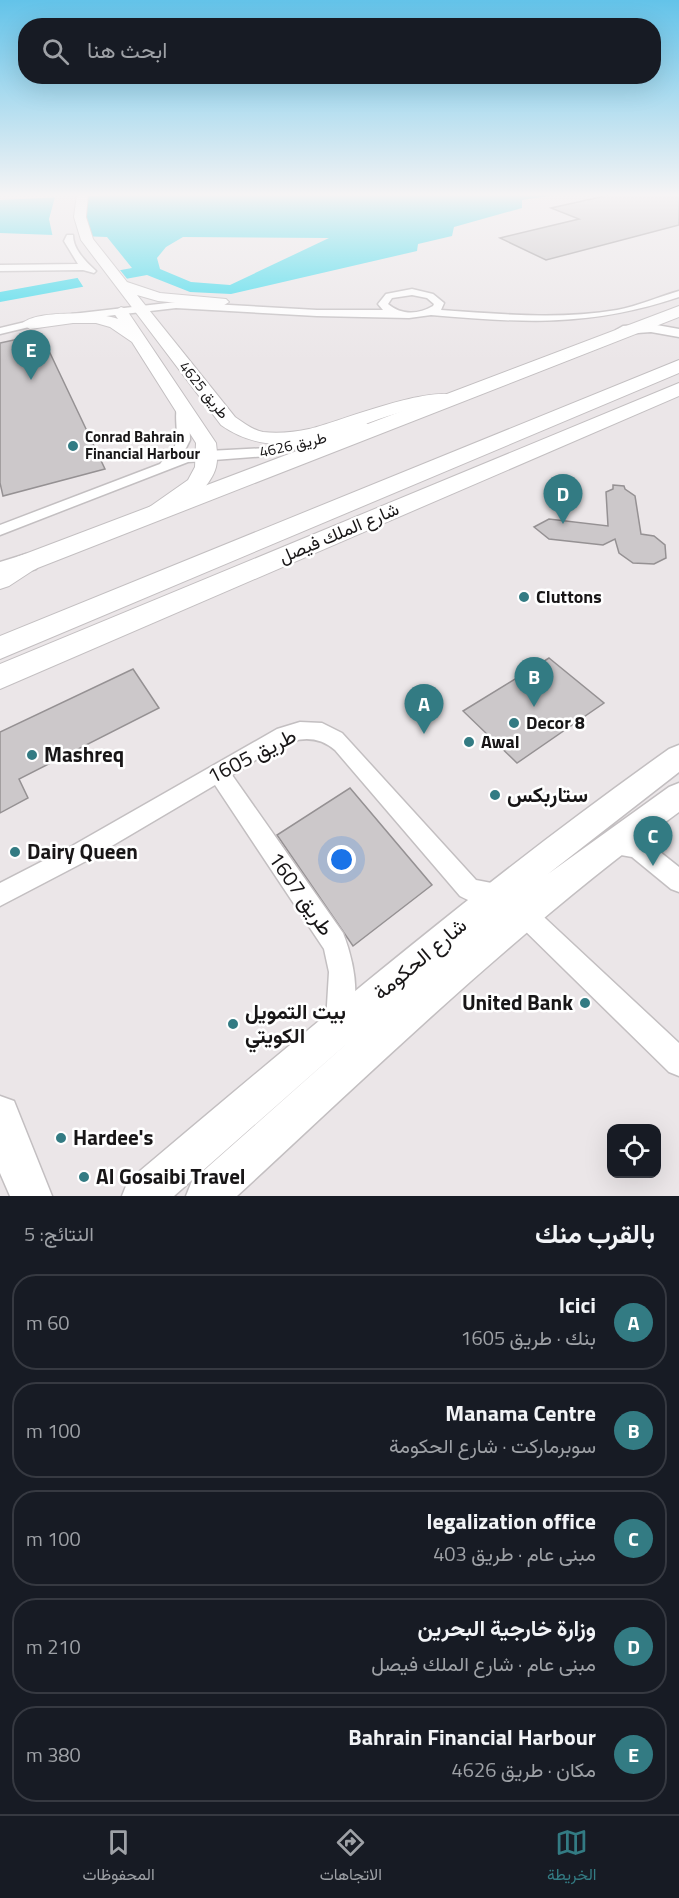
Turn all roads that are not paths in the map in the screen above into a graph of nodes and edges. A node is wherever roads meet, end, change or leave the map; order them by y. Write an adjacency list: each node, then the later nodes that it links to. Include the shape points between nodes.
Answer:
1 (71, 250): 4 (street)
2 (76, 250): 7 (main road, طريق 4625)
3 (93, 250): 9 (main road, طريق 4625)
4 (61, 260): 5 (street); 7 (street)
5 (0, 263)
6 (0, 268): 7 (street)
7 (90, 271)
8 (679, 292): 12 (street, via 620,308 571,315 486,314); 15 (street, via 625,311 582,317 503,318)
9 (123, 297): 11 (street); 11 (main road); 13 (street); 17 (street); 21 (main road, طريق 4625)
10 (384, 301): 11 (street, via 321,308); 12 (street, via 394,294 412,292 430,296); 16 (street, via 385,306)
11 (220, 302)
12 (439, 303): 15 (street)
13 (176, 305): 16 (street); 21 (main road, via 155,315)
14 (679, 311): 18 (highway)
15 (430, 312): 16 (street)
16 (398, 313)
17 (30, 324): 19 (street); 21 (main road, via 103,320)
18 (623, 330): 20 (main road, via 651,328); 25 (highway)
19 (0, 331)
20 (679, 333)
21 (147, 334): 25 (main road, طريق 4625, via 228,421 253,437 290,438 397,407); 27 (main road, طريق 4625)
22 (679, 366): 36 (highway, شارع الملك فيصل)
23 (679, 389): 26 (highway, شارع الملك فيصل)
24 (679, 396): 26 (main road)
25 (451, 400): 28 (highway)
26 (652, 401): 37 (highway, شارع الملك فيصل)
27 (183, 407): 29 (main road, طريق 4625, via 203,435); 30 (street, via 183,441)
28 (387, 422): 29 (street, طريق 4626, via 267,452); 31 (highway)
29 (208, 455): 30 (street, طريق 4626); 31 (main road, via 206,469 195,488)
30 (164, 467): 32 (street, طريق 4626)
31 (116, 529): 33 (highway)
32 (0, 530)
33 (26, 562): 34 (highway); 35 (highway)
34 (0, 571)
35 (0, 580)
36 (0, 648)
37 (0, 677)
38 (679, 757): 44 (main road, شارع الحكومة)
39 (218, 772): 43 (street, طريق 1605); 44 (street, طريق 1605, via 298,729 327,732 420,830 460,881 478,893); 45 (street, طريق 1607, via 334,942 343,982)
40 (679, 796): 41 (main road, شارع الحكومة)
41 (608, 845): 42 (street, via 637,847); 44 (main road, شارع الحكومة)
42 (679, 881)
43 (0, 895)
44 (511, 903): 45 (main road, شارع الحكومة); 46 (street); 50 (main road, شارع الحكومة)
45 (337, 1028): 49 (main road, شارع الحكومة)
46 (679, 1062)
47 (0, 1115): 48 (main road)
48 (31, 1196)
49 (143, 1196)
50 (207, 1196)

